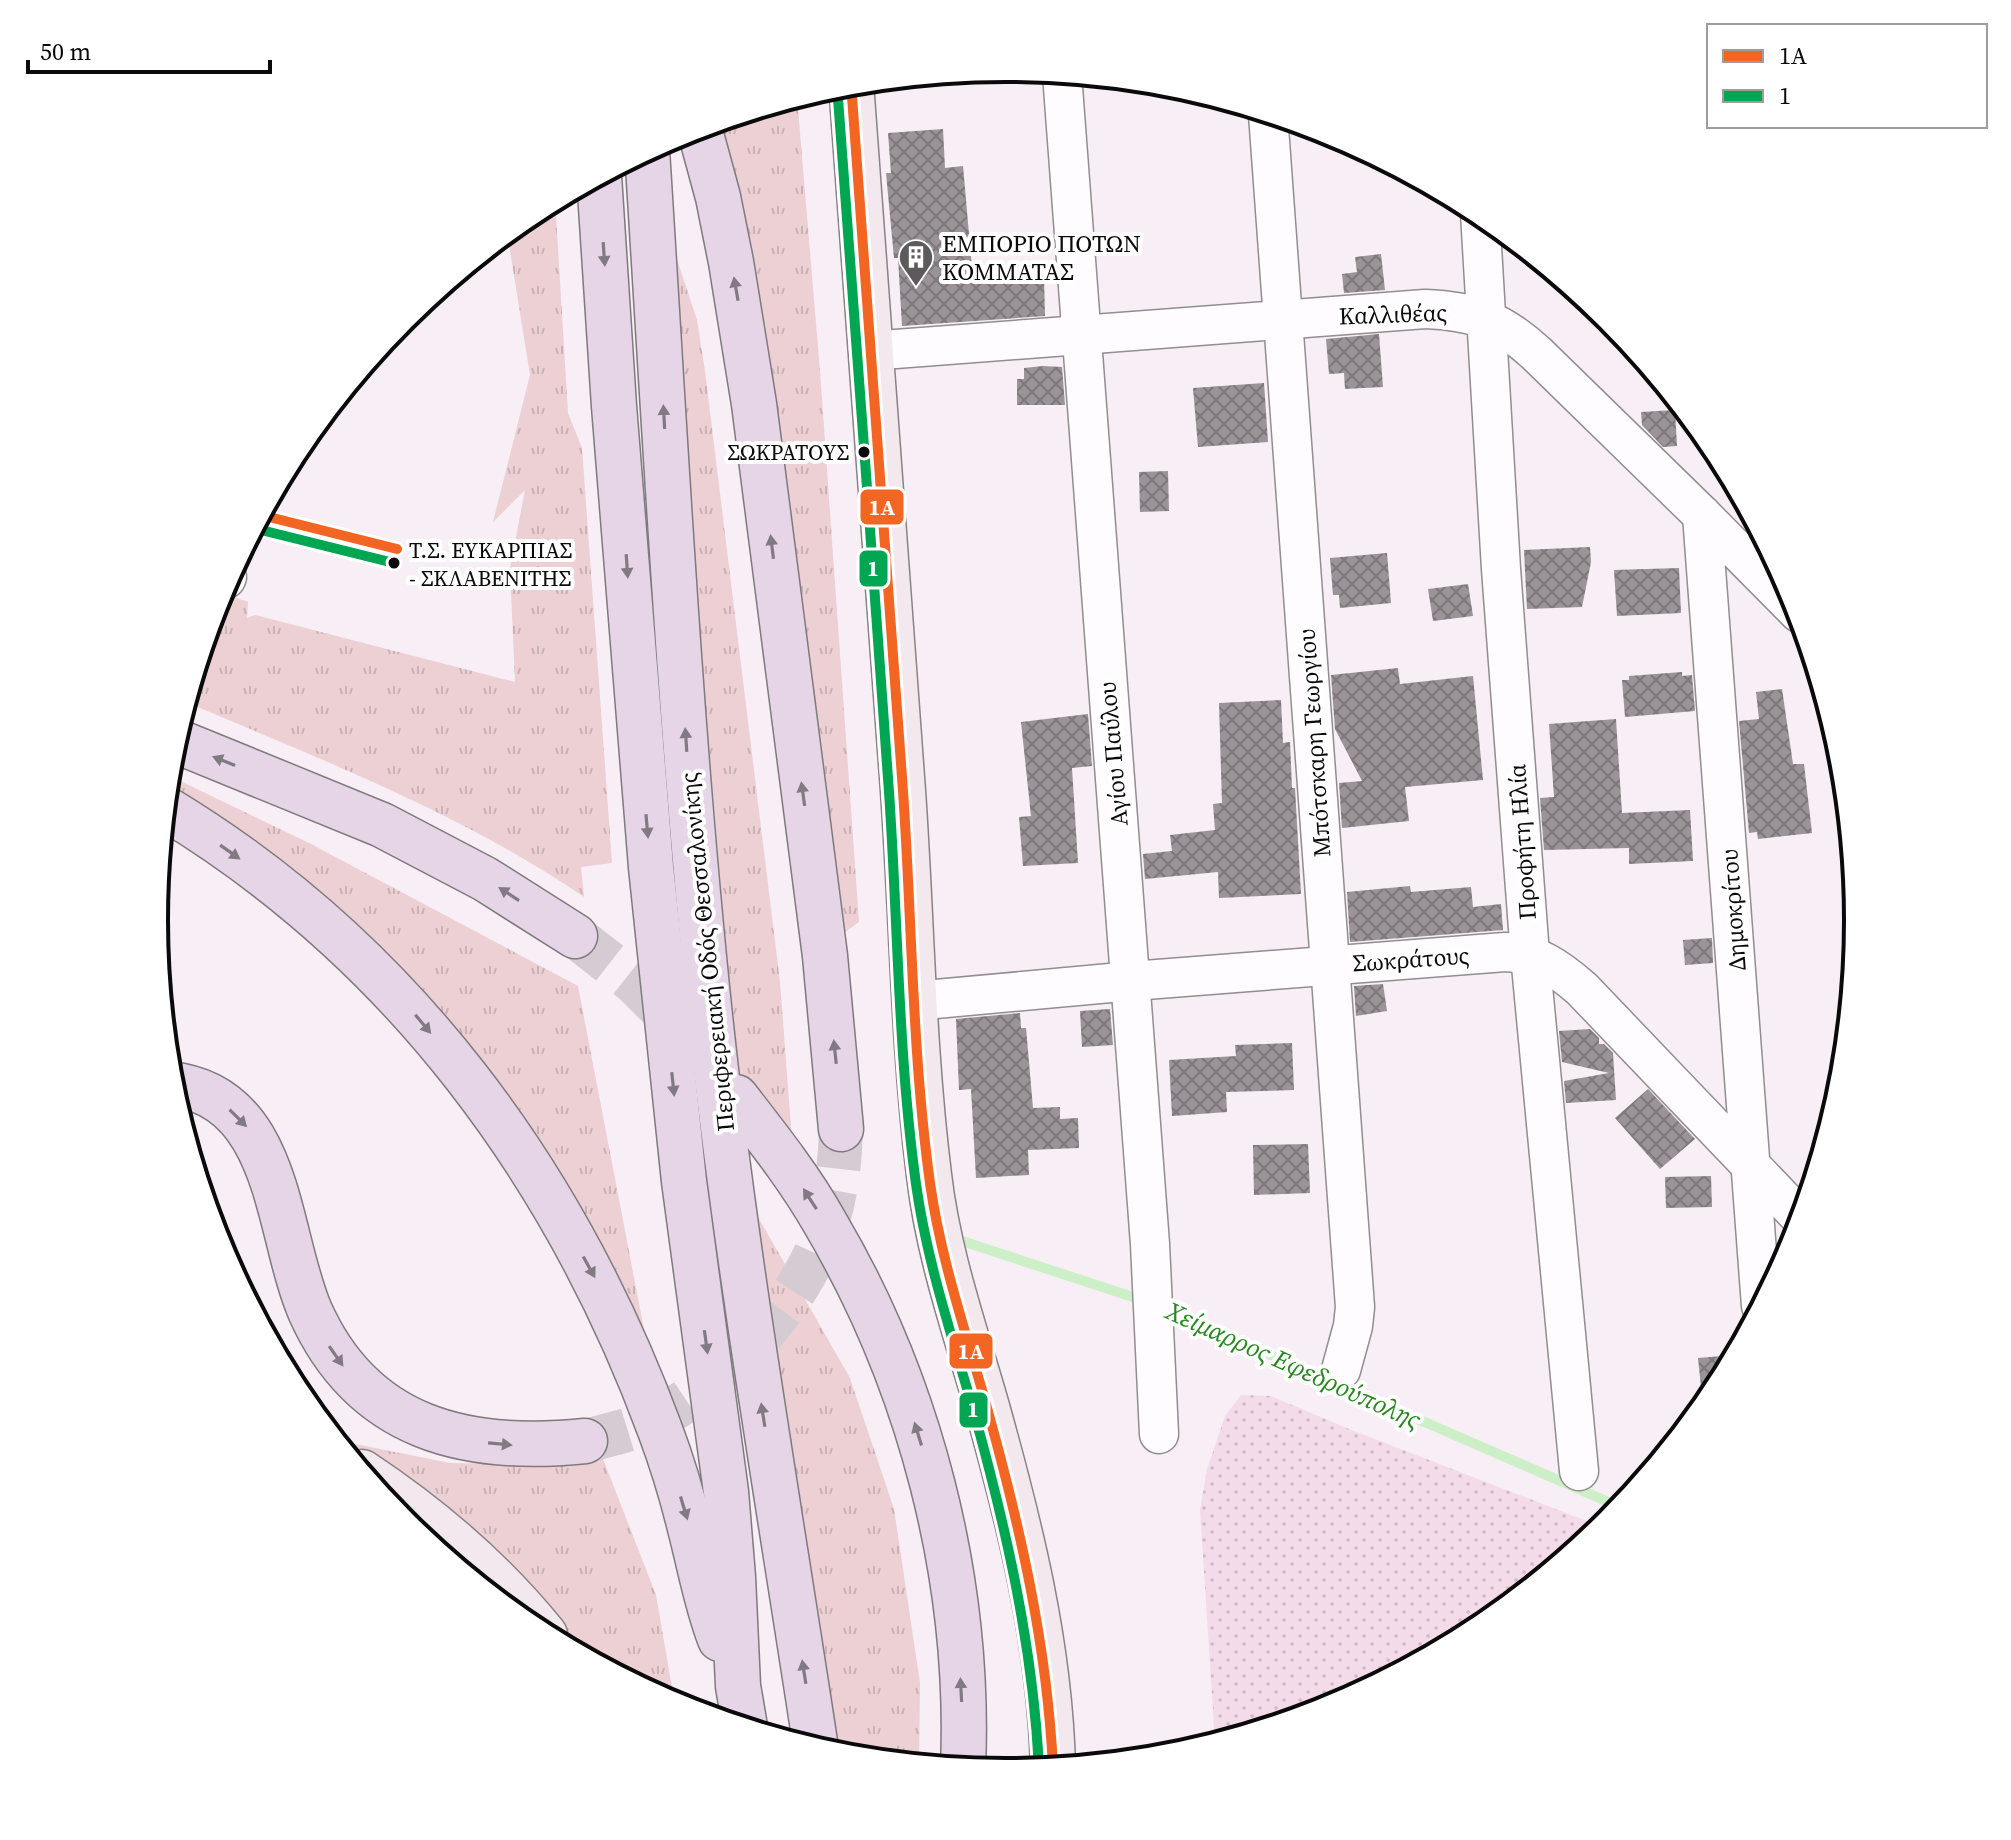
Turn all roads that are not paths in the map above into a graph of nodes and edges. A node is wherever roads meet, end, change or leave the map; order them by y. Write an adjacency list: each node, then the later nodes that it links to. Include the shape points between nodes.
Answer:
1 (1063, 84): 10 (street, Αγίου Παύλου)
2 (852, 96): 11 (street)
3 (1269, 124): 9 (street, Μπότσκαρη Γεωργίου)
4 (702, 139): 23 (highway, one-way to 4, via 825,956 754,404 731,262)
5 (648, 162): 34 (highway, Περιφερειακή Οδός Θεσσαλονίκης, one-way to 5, via 758,1378 708,997)
6 (600, 187): 33 (highway, Περιφερειακή Οδός Θεσσαλονίκης, one-way to 33, via 651,867 684,1181 726,1492)
7 (1481, 230): 8 (street, Προφήτη Ηλία)
8 (1488, 318): 9 (street, Καλλιθέας, via 1425,309); 12 (street, Καλλιθέας, via 1520,338); 17 (street, Προφήτη Ηλία)
9 (1283, 320): 10 (street, Καλλιθέας); 18 (street, Μπότσκαρη Γεωργίου)
10 (1080, 335): 11 (street, Καλλιθέας); 19 (street, Αγίου Παύλου)
11 (869, 351): 20 (street, via 904,794)
12 (1702, 515): 13 (street, Καλλιθέας); 24 (street, Δημοκρίτου)
13 (1776, 589)
14 (187, 745): 16 (highway, one-way to 14, via 428,847)
15 (175, 815): 33 (highway, one-way to 33, via 292,898 382,979 448,1053 523,1156 622,1334 661,1434)
16 (575, 936)
17 (1530, 955): 18 (street, Σωκράτους, via 1505,952); 24 (street, Σωκράτους, via 1582,989); 30 (street, Προφήτη Ηλία)
18 (1330, 965): 19 (street, Σωκράτους); 27 (street, Μπότσκαρη Γεωργίου, via 1355,1307)
19 (1132, 981): 20 (street, Σωκράτους); 28 (street, Αγίου Παύλου)
20 (914, 1001): 36 (street, via 935,1215 1033,1593 1049,1686)
21 (185, 1088): 29 (highway, one-way to 29, via 217,1100 248,1128 272,1177 311,1312 343,1366 365,1387 393,1410 451,1436 510,1445)
22 (736, 1097): 35 (highway, one-way to 22, via 952,1582 917,1429 884,1342 825,1221)
23 (841, 1129)
24 (1750, 1165): 25 (street, Σωκράτους); 26 (street, Δημοκρίτου)
25 (1792, 1209)
26 (1759, 1286)
27 (1341, 1370)
28 (1159, 1434)
29 (585, 1441)
30 (1579, 1471)
31 (399, 1498): 32 (street, via 455,1542)
32 (507, 1594)
33 (741, 1707)
34 (814, 1735)
35 (963, 1756)
36 (1052, 1756)

